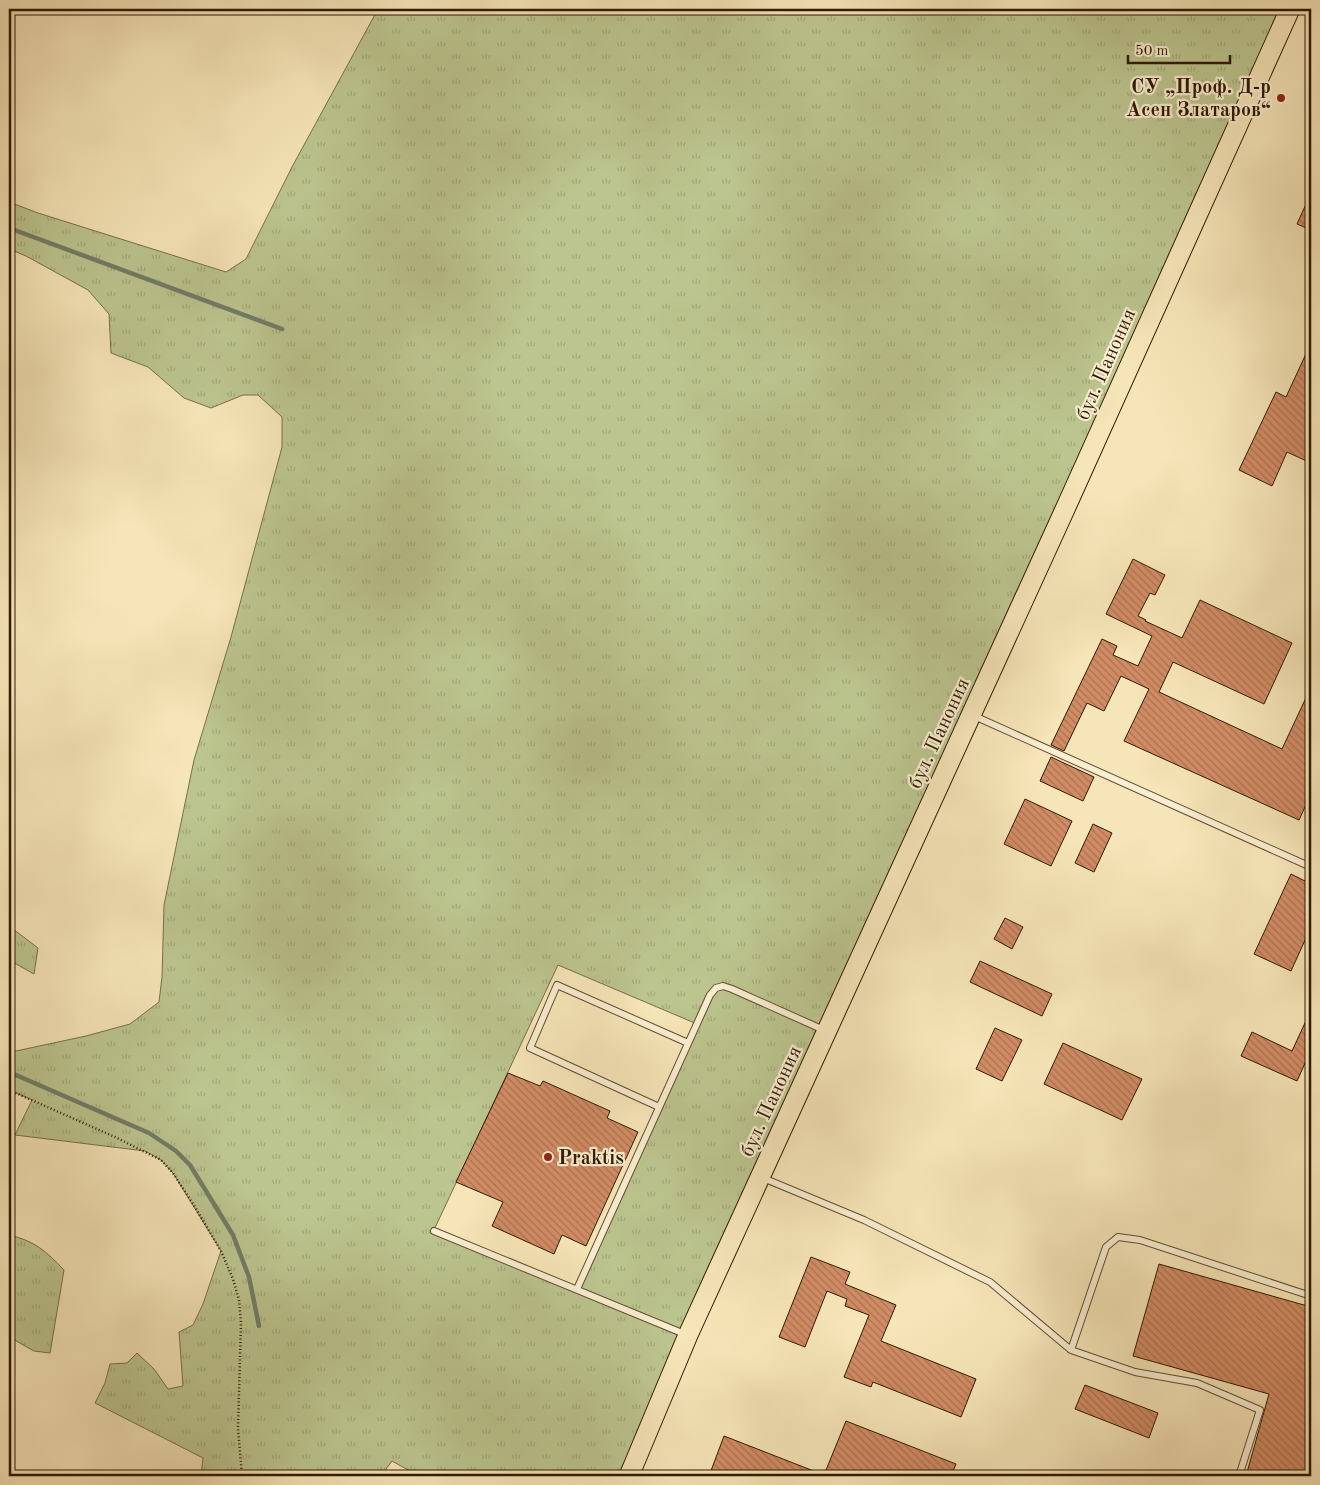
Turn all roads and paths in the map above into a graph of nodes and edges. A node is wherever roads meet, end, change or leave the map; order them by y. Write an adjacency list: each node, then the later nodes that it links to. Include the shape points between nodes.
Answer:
1 (1290, 9): 2 (main road, бул. Панония)
2 (971, 715): 3 (lane); 4 (main road, бул. Панония)
3 (1311, 867)
4 (827, 1031): 5 (lane, via 723,986 710,995); 8 (main road, бул. Панония)
5 (688, 1043): 7 (lane); 7 (lane, via 558,985 530,1048)
6 (9, 1090): 14 (path, via 161,1160 173,1172 195,1207 221,1252 239,1300 242,1322 238,1428)
7 (660, 1107): 10 (lane)
8 (761, 1177): 12 (main road, бул. Панония); 13 (lane, via 864,1220 990,1282)
9 (434, 1231): 10 (lane)
10 (578, 1289): 12 (lane)
11 (1311, 1296): 13 (lane, via 1140,1240 1118,1237 1106,1247)
12 (688, 1336): 15 (main road, бул. Панония)
13 (1071, 1350): 16 (lane, via 1135,1372 1197,1383 1260,1410)
14 (242, 1476)
15 (629, 1476)
16 (1239, 1476)

